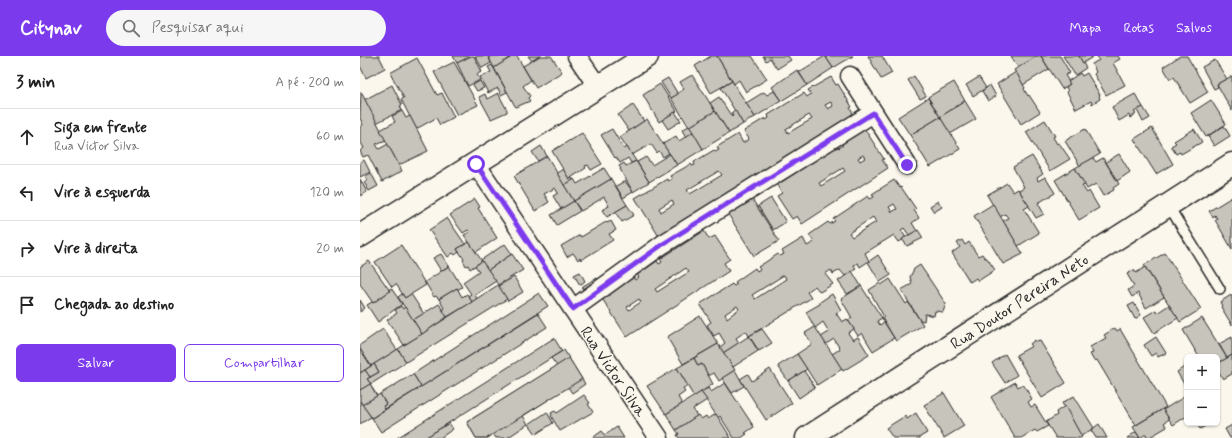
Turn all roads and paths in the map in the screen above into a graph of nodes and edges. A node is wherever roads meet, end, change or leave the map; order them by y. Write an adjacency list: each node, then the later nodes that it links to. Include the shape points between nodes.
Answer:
1 (577, 56): 4 (street)
2 (647, 56): 4 (street)
3 (850, 76): 5 (street)
4 (598, 87): 6 (street)
5 (873, 113): 8 (street); 12 (street, via 663,244)
6 (476, 164): 10 (street); 12 (street, Rua Victor Silva)
7 (1232, 164): 9 (street, Rua Doutor Pereira Neto)
8 (907, 165)
9 (1168, 205): 11 (lane); 14 (street, Rua Doutor Pereira Neto)
10 (360, 236)
11 (1220, 289)
12 (573, 309): 13 (street, Rua Victor Silva)
13 (659, 438)
14 (807, 438)

